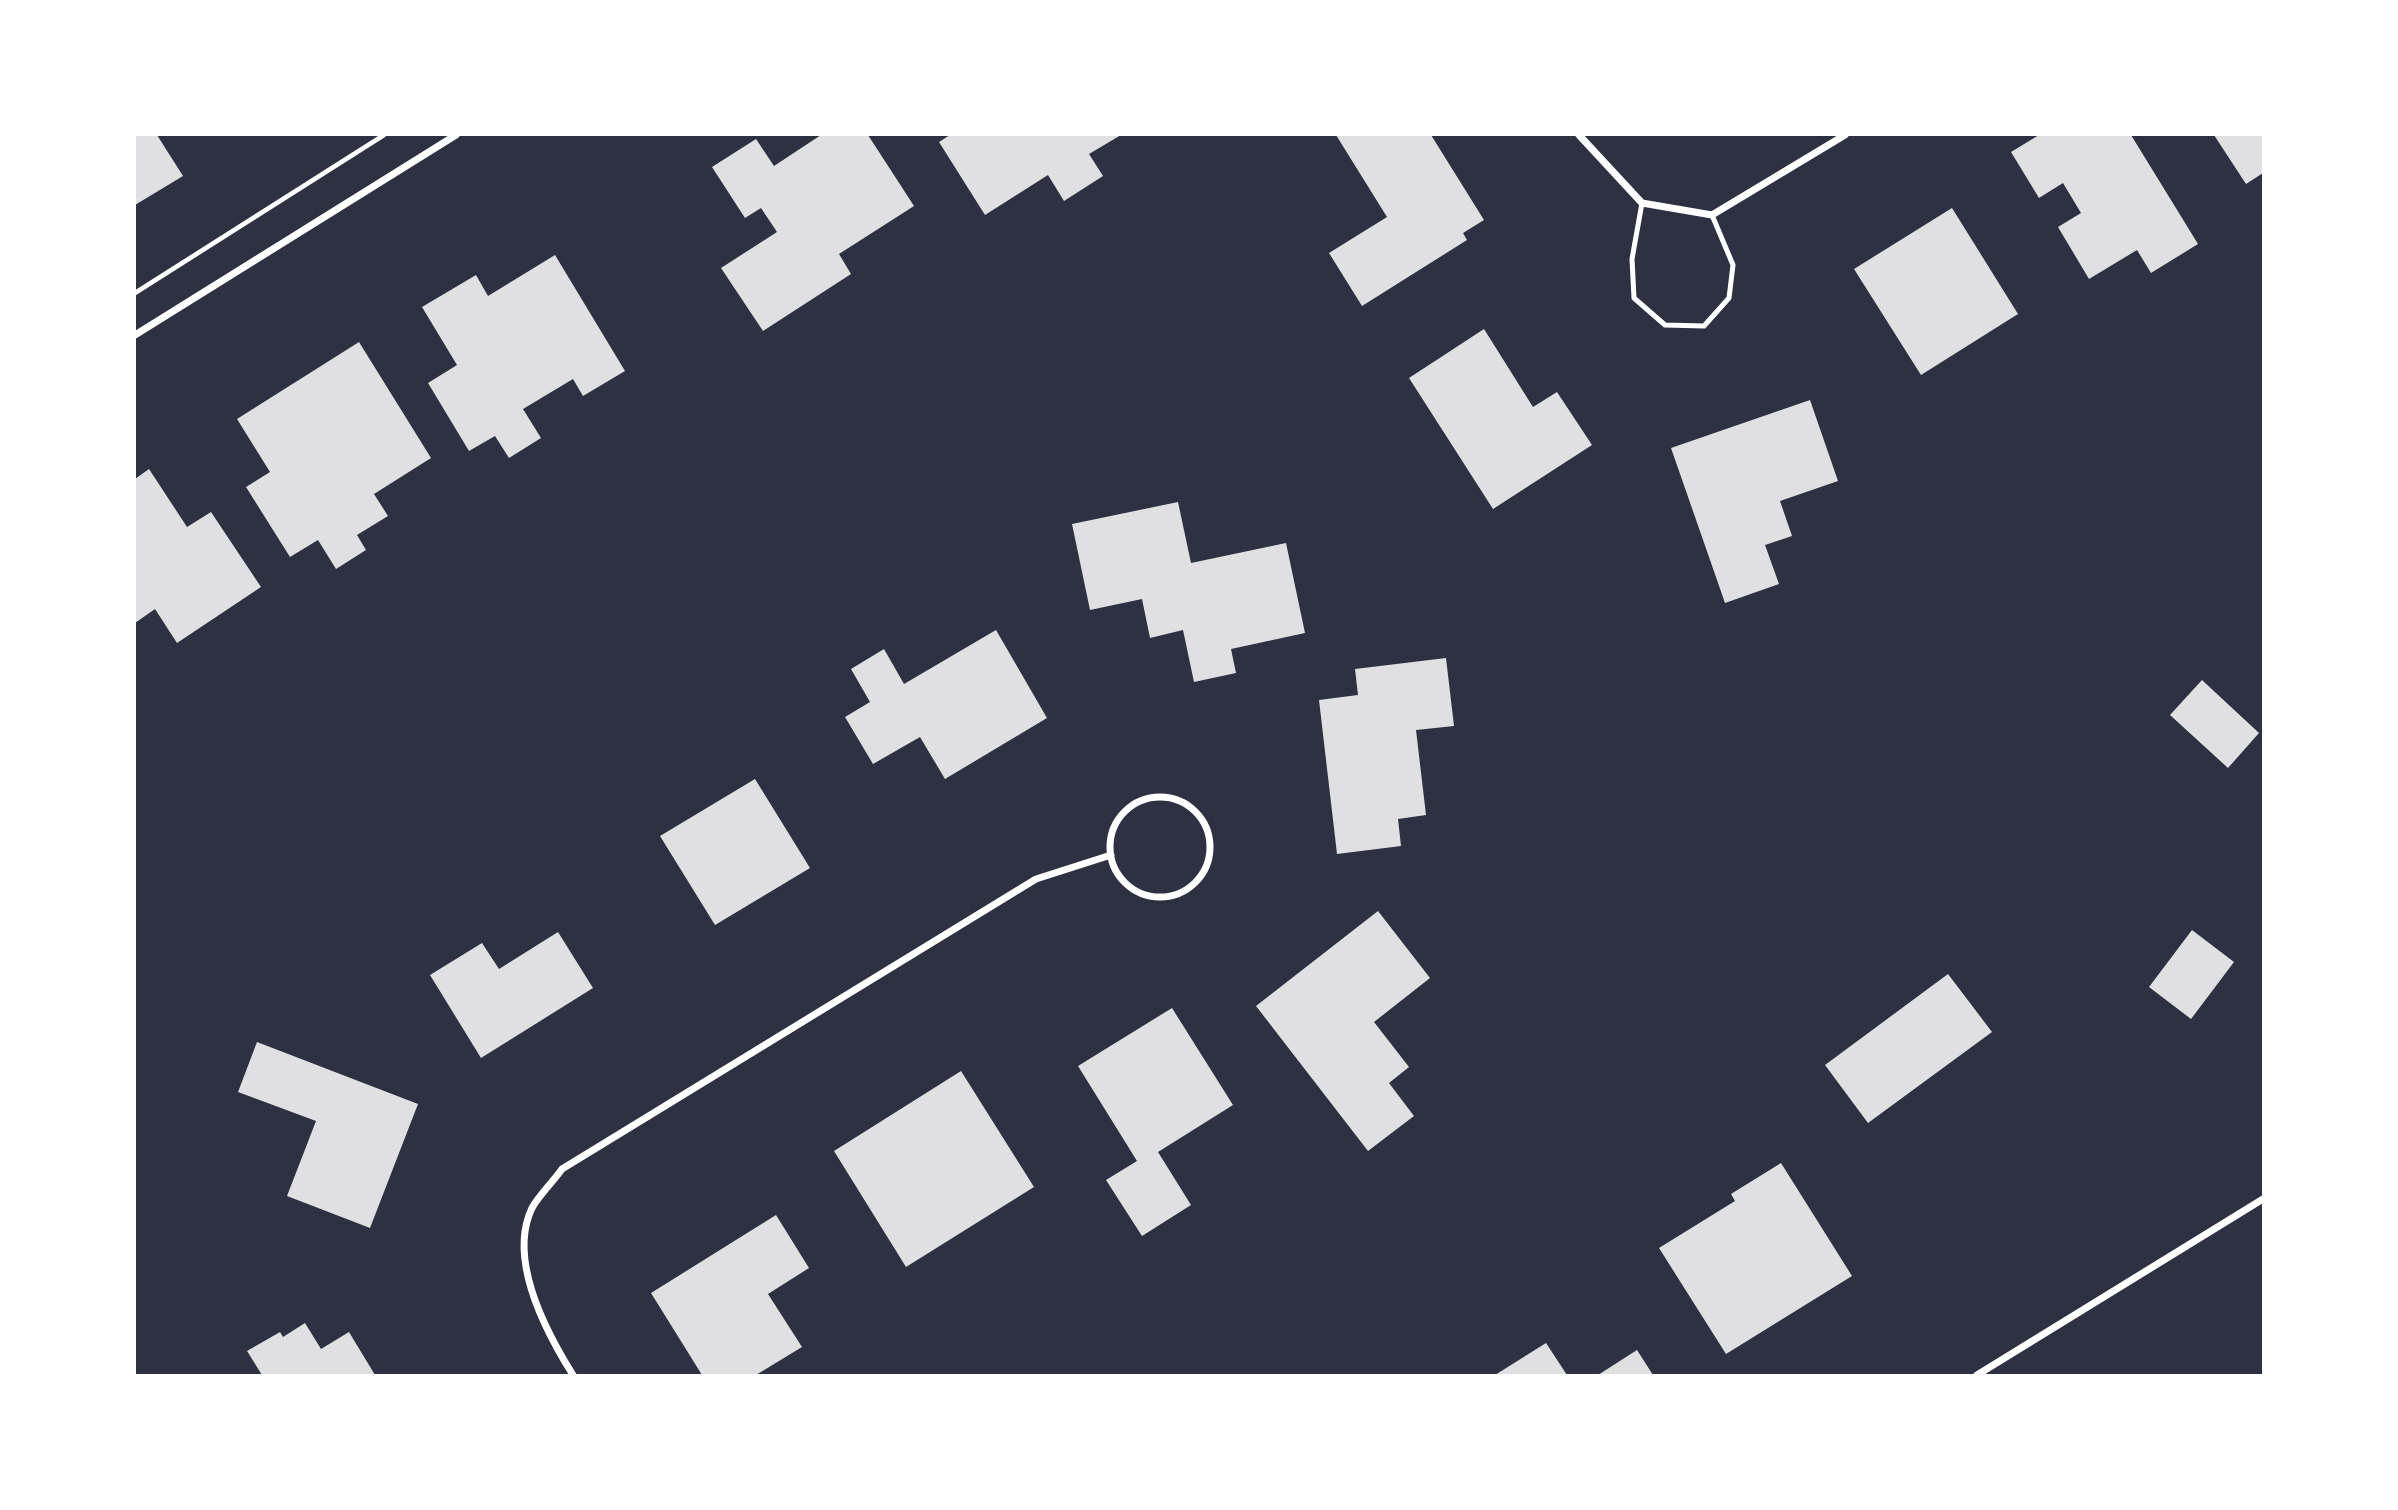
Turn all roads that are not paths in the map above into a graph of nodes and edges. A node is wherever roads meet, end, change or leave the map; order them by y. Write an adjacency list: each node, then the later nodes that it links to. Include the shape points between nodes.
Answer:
1 (456, 135): 6 (street)
2 (1579, 135): 4 (street)
3 (1845, 135): 5 (street)
4 (1642, 203): 5 (street); 5 (lane, via 1632,259 1634,298 1665,325 1704,326 1729,298 1733,265)
5 (1712, 215)
6 (135, 335)
7 (1111, 855): 7 (street, via 1116,871 1139,893 1172,896 1188,889 1208,864 1208,831 1188,805 1173,799 1141,801 1116,823); 9 (street, via 1035,879 562,1169 532,1209 523,1242 531,1292)
8 (2263, 1199): 10 (street)
9 (573, 1375)
10 (1977, 1375)

